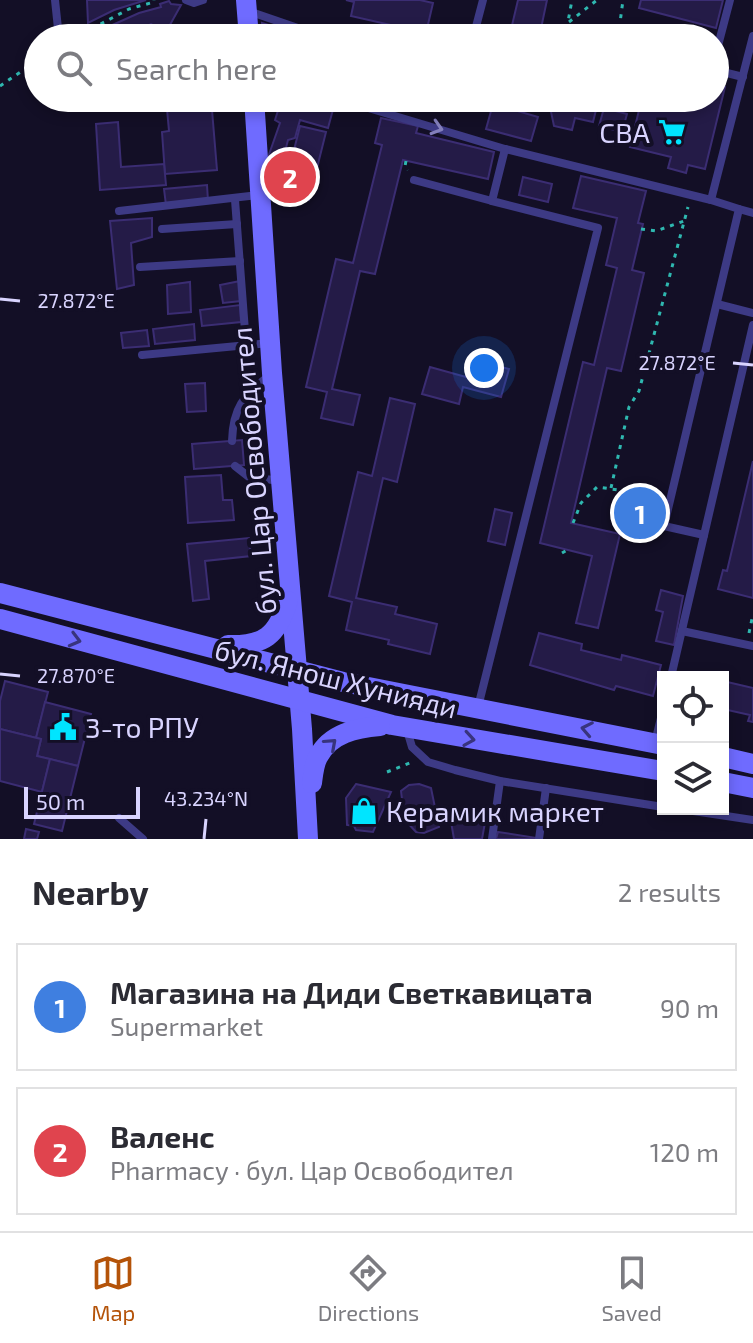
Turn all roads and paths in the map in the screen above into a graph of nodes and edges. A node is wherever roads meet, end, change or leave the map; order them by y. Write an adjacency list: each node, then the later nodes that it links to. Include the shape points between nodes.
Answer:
1 (55, 0): 12 (lane)
2 (154, 0): 13 (path)
3 (186, 0): 4 (lane)
4 (203, 0)
5 (483, 0): 15 (lane)
6 (572, 0): 11 (path)
7 (597, 0): 11 (path)
8 (623, 0): 16 (path)
9 (730, 0): 17 (lane)
10 (246, 6): 14 (lane)
11 (569, 22)
12 (58, 24)
13 (102, 24)
14 (292, 24)
15 (477, 24)
16 (620, 24)
17 (724, 24)
18 (753, 36): 21 (lane)
19 (24, 70): 22 (path)
20 (729, 74): 21 (lane)
21 (743, 77): 30 (lane)
22 (0, 86)
23 (255, 112): 27 (street, бул. Цар Освободител)
24 (382, 112): 25 (lane, one-way to 25)
25 (505, 149): 28 (lane); 31 (lane)
26 (414, 180): 31 (lane)
27 (260, 195): 29 (lane); 44 (street, бул. Цар Освободител)
28 (691, 195): 30 (lane); 35 (path)
29 (235, 200): 33 (lane); 36 (lane)
30 (711, 200): 32 (lane)
31 (492, 201): 65 (lane, via 598,228)
32 (739, 209): 34 (lane); 41 (lane)
33 (119, 211)
34 (753, 213)
35 (684, 221): 38 (path, via 656,231); 51 (path)
36 (237, 224): 37 (lane); 39 (lane)
37 (162, 229)
38 (641, 229)
39 (240, 261): 40 (lane); 45 (lane)
40 (140, 267)
41 (717, 304): 42 (lane); 54 (lane, via 664,526)
42 (753, 313)
43 (753, 325): 54 (lane)
44 (270, 343): 45 (lane); 47 (street, бул. Цар Освободител)
45 (246, 344): 46 (lane)
46 (142, 355)
47 (272, 373): 48 (lane, via 237,409); 50 (street, бул. Цар Освободител)
48 (232, 441)
49 (235, 466): 50 (lane, via 249,477)
50 (282, 481): 56 (street, бул. Цар Освободител)
51 (611, 488): 52 (path); 53 (path, via 597,487 581,503)
52 (626, 491)
53 (573, 523)
54 (704, 535): 59 (lane)
55 (0, 593): 60 (street, бул. Янош Хунияди)
56 (290, 595): 60 (street, via 282,621 264,641); 62 (street, бул. Цар Освободител)
57 (753, 614): 61 (path)
58 (0, 619): 64 (street, бул. Янош Хунияди, one-way to 64)
59 (682, 631): 61 (lane); 63 (lane)
60 (200, 645): 62 (street, бул. Янош Хунияди)
61 (750, 645)
62 (297, 671): 64 (street, бул. Цар Освободител); 65 (street, бул. Янош Хунияди)
63 (672, 671)
64 (300, 701): 66 (street, бул. Янош Хунияди); 77 (street, бул. Цар Освободител)
65 (477, 708): 67 (street, бул. Янош Хунияди, one-way to 65)
66 (400, 727): 71 (street, бул. Янош Хунияди, one-way to 71); 73 (lane, via 428,762); 77 (street, one-way to 66, via 317,757 328,744 359,727)
67 (657, 744)
68 (729, 758): 70 (street)
69 (412, 762): 72 (path)
70 (753, 764)
71 (657, 770)
72 (387, 772)
73 (500, 781): 75 (lane); 84 (lane)
74 (729, 783): 76 (street)
75 (546, 788): 78 (lane); 85 (lane)
76 (753, 788)
77 (307, 803): 83 (street, бул. Цар Освободител)
78 (657, 806)
79 (720, 815): 81 (lane)
80 (119, 818): 82 (lane)
81 (753, 820)
82 (143, 839)
83 (308, 839)
84 (492, 839)
85 (539, 839)

